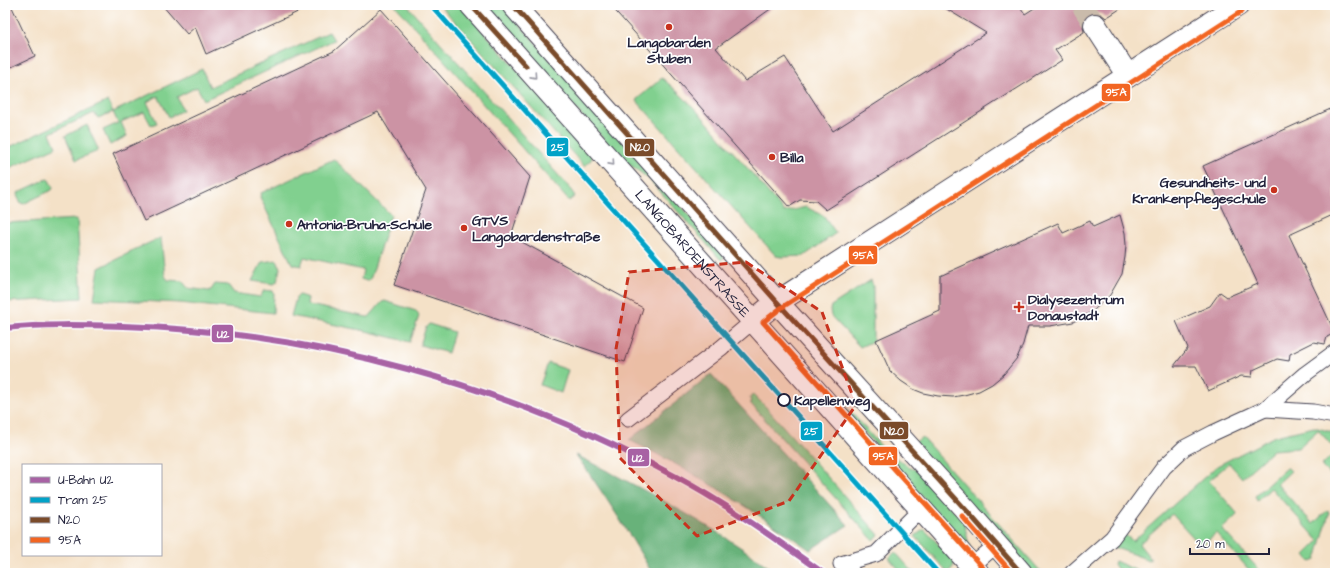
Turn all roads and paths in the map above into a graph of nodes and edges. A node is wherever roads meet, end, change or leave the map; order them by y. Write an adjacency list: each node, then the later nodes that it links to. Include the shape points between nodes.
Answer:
1 (471, 5): 7 (street, LANGOBARDENSTRASSE, one-way to 7)
2 (513, 5): 6 (street)
3 (1238, 5): 5 (street)
4 (1095, 25): 5 (street)
5 (1128, 76): 6 (street)
6 (777, 302): 7 (street); 13 (street)
7 (753, 321): 11 (lane); 12 (street, LANGOBARDENSTRASSE)
8 (1335, 352): 9 (lane, via 1304,374)
9 (1265, 409): 10 (lane); 17 (lane, via 1184,448 1164,467 1112,538)
10 (1335, 416)
11 (628, 419)
12 (921, 509): 14 (street, LANGOBARDENSTRASSE); 15 (lane, via 876,554 841,564)
13 (996, 545): 14 (lane); 16 (street)
14 (972, 571)
15 (853, 573)
16 (1021, 573)
17 (1072, 573)

